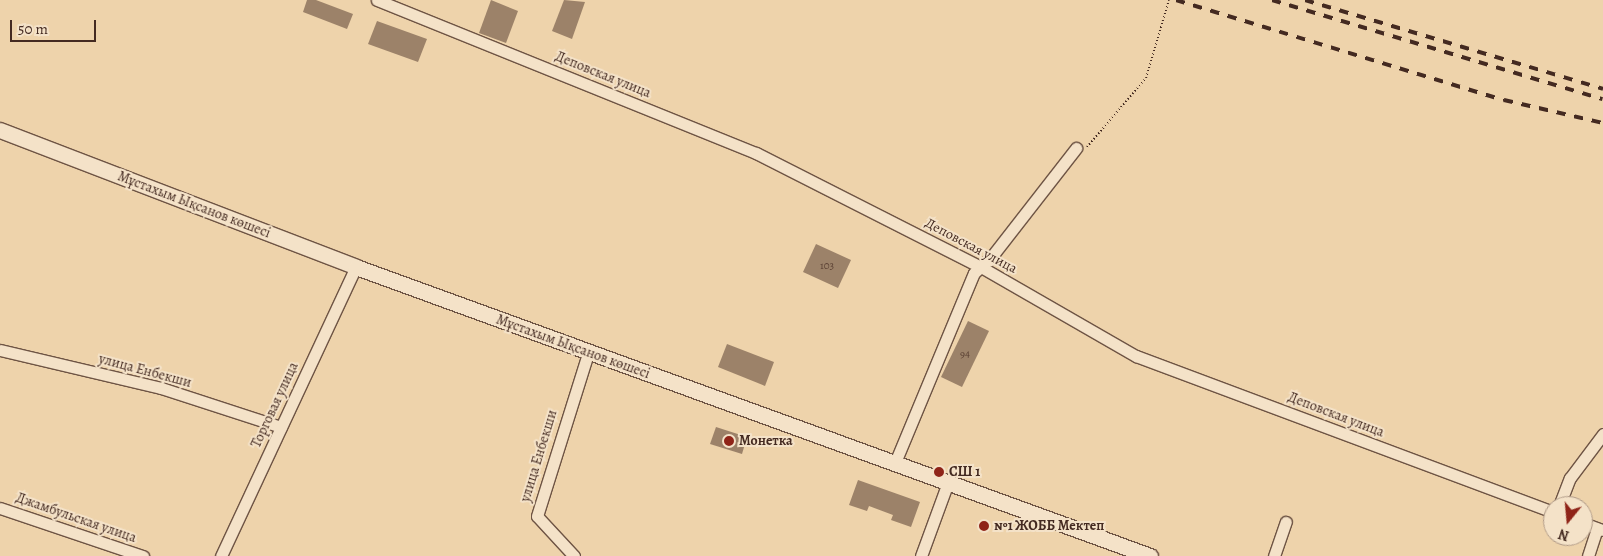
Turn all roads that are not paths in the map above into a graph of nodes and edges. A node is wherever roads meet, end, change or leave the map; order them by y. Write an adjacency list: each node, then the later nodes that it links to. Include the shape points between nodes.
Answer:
1 (377, 0): 5 (street, Деповская улица, via 756,154)
2 (0, 130): 4 (main road, Мұстахым Ықсанов көшесі)
3 (1075, 150): 5 (street)
4 (356, 267): 7 (main road, Мұстахым Ықсанов көшесі); 8 (street, Торговая улица)
5 (981, 267): 10 (street, via 972,276); 14 (street, Деповская улица, via 1136,356)
6 (0, 350): 8 (street, улица Енбекши, via 161,388)
7 (588, 353): 10 (main road, Мұстахым Ықсанов көшесі); 19 (street, улица Енбекши, via 537,516)
8 (281, 426): 18 (street, Торговая улица)
9 (1603, 434): 12 (street, via 1570,478)
10 (894, 465): 11 (main road, Мұстахым Ықсанов көшесі)
11 (947, 485): 20 (street); 21 (main road, Мұстахым Ықсанов көшесі)
12 (1564, 496)
13 (0, 508): 17 (street, Джамбульская улица)
14 (1543, 508)
15 (1286, 522): 22 (street)
16 (1600, 529): 23 (street)
17 (143, 556)
18 (221, 556)
19 (574, 556)
20 (921, 556)
21 (1150, 556)
22 (1274, 556)
23 (1588, 556)

